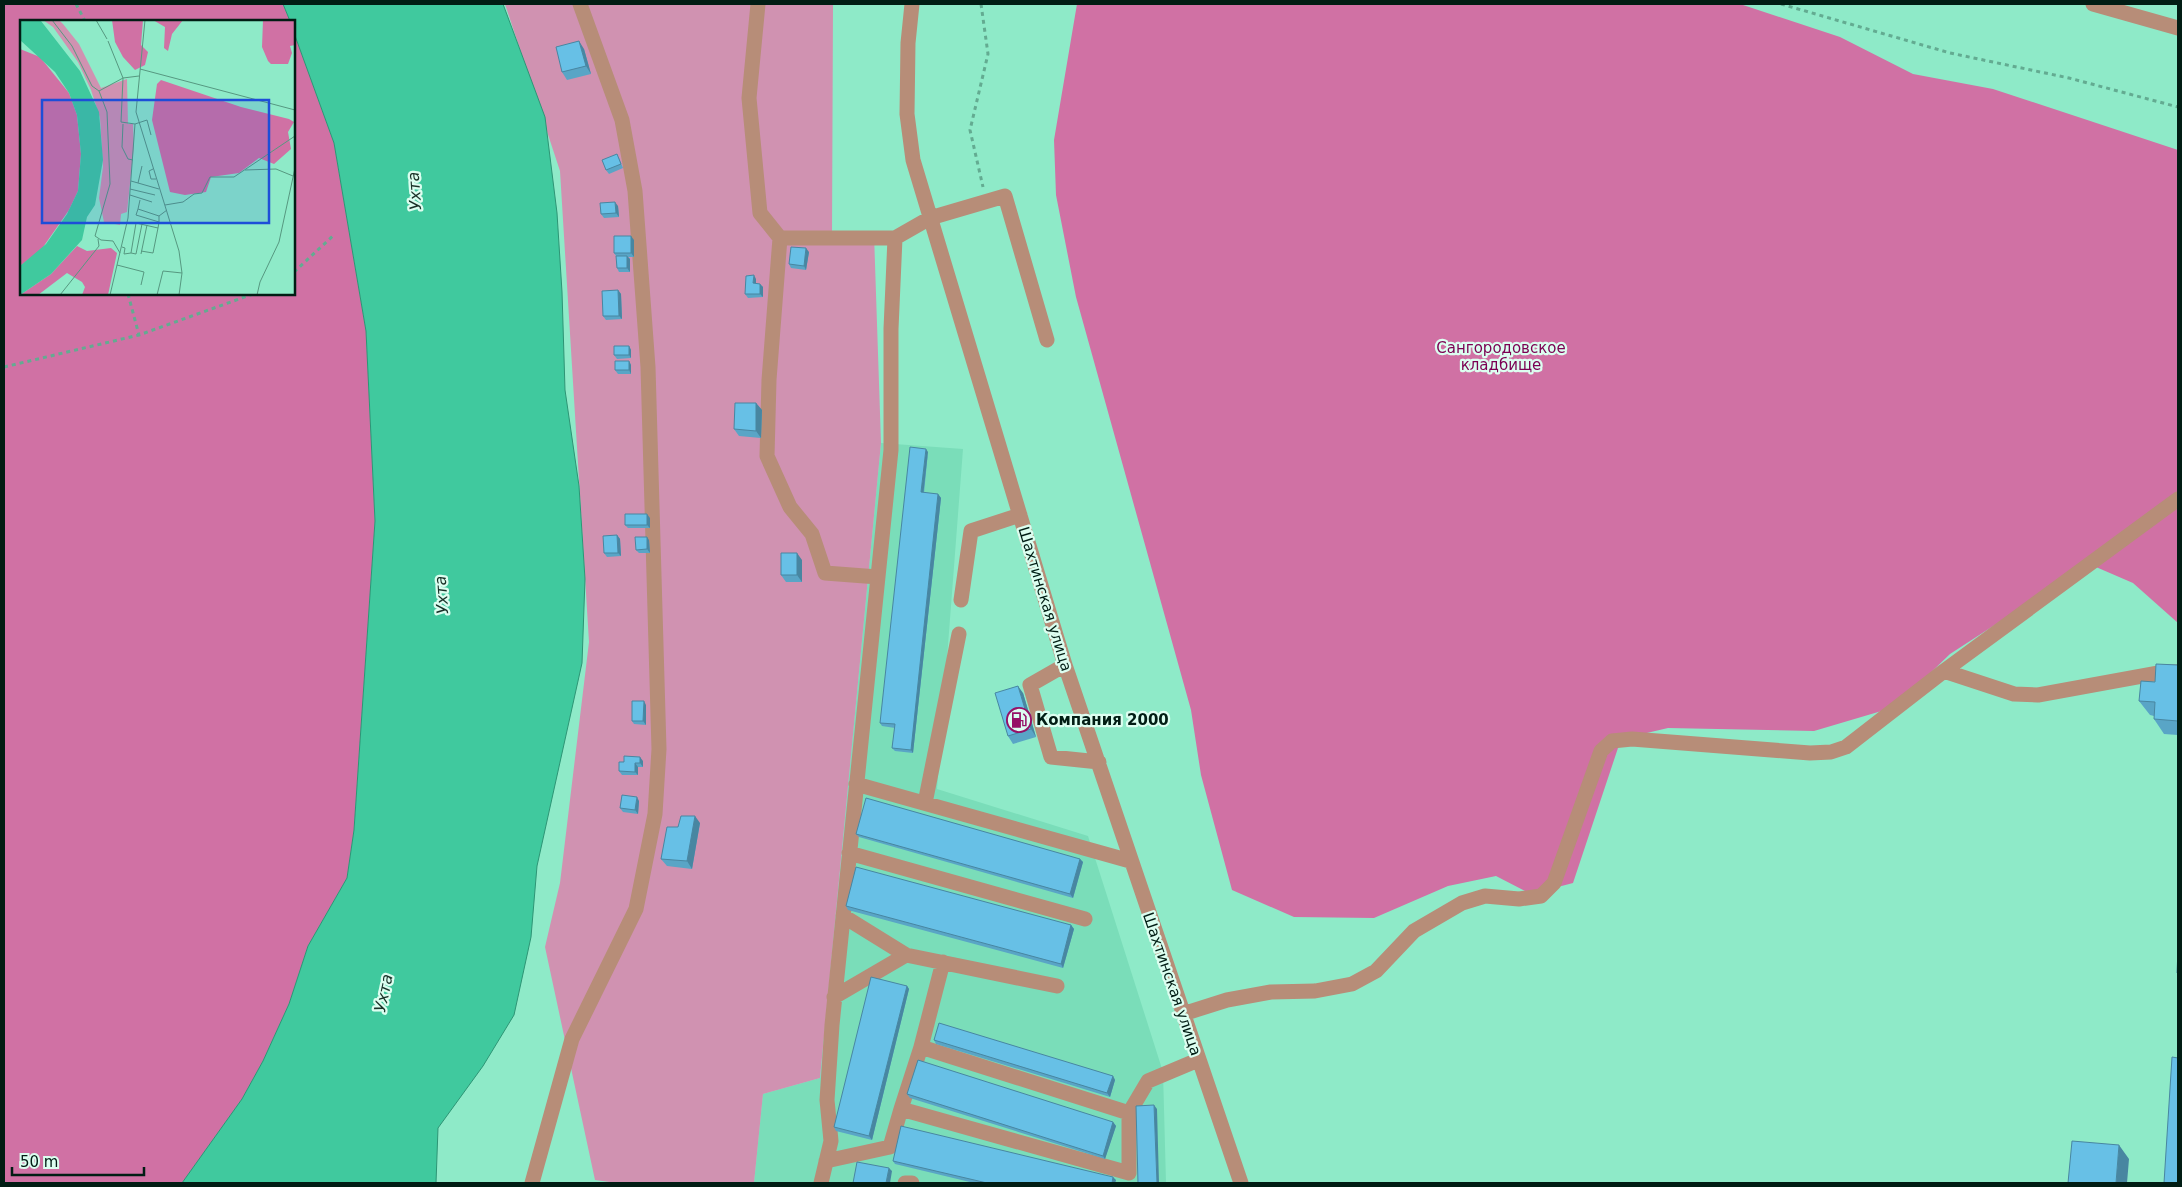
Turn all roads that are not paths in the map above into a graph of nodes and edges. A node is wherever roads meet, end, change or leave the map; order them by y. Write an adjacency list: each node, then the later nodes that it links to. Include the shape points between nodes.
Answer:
1 (580, 4): 36 (street, via 622,120 635,191 648,367 659,749 655,814 636,909 572,1039)
2 (758, 4): 7 (street, via 750,98 760,213)
3 (912, 4): 6 (street, Шахтинская улица, via 907,114 913,160)
4 (2093, 4): 5 (street)
5 (2178, 28)
6 (930, 218): 8 (street); 9 (street, via 1005,196); 11 (street, Шахтинская улица)
7 (780, 238): 8 (street); 12 (street, via 769,380 767,456 790,507 812,534 825,573)
8 (895, 238): 12 (street, via 891,450)
9 (1047, 340)
10 (2178, 498): 16 (street)
11 (1020, 515): 13 (street, via 971,531); 15 (street, Шахтинская улица)
12 (878, 578): 19 (street)
13 (961, 600)
14 (959, 634): 20 (street)
15 (1065, 665): 18 (street, Шахтинская улица); 18 (street, via 1030,685 1051,757)
16 (1944, 671): 17 (street, via 2014,694 2038,695); 29 (street, via 1846,746 1831,752 1632,739 1612,741 1601,751 1554,882 1541,896 1520,899 1485,896 1462,903 1414,930 1376,971 1352,984 1315,991 1271,992 1226,1000)
17 (2178, 672)
18 (1099, 762): 22 (street, Шахтинская улица)
19 (856, 784): 20 (street); 21 (street)
20 (924, 803): 22 (street)
21 (849, 853): 23 (street); 24 (street)
22 (1130, 861): 29 (street, Шахтинская улица)
23 (843, 916): 25 (street); 28 (street)
24 (1085, 919)
25 (906, 955): 26 (street); 28 (street)
26 (944, 962): 27 (street); 30 (street)
27 (1057, 986)
28 (834, 997): 34 (street, via 827,1100 831,1141)
29 (1182, 1014): 31 (street, Шахтинская улица)
30 (921, 1047): 32 (street); 33 (street)
31 (1198, 1060): 33 (street, via 1148,1081); 40 (street, Шахтинская улица)
32 (901, 1109): 34 (street, via 890,1147); 35 (street)
33 (1129, 1113): 35 (street)
34 (826, 1161): 37 (street)
35 (1128, 1178)
36 (532, 1183)
37 (821, 1183)
38 (906, 1183): 39 (street)
39 (912, 1183)
40 (1241, 1183)

